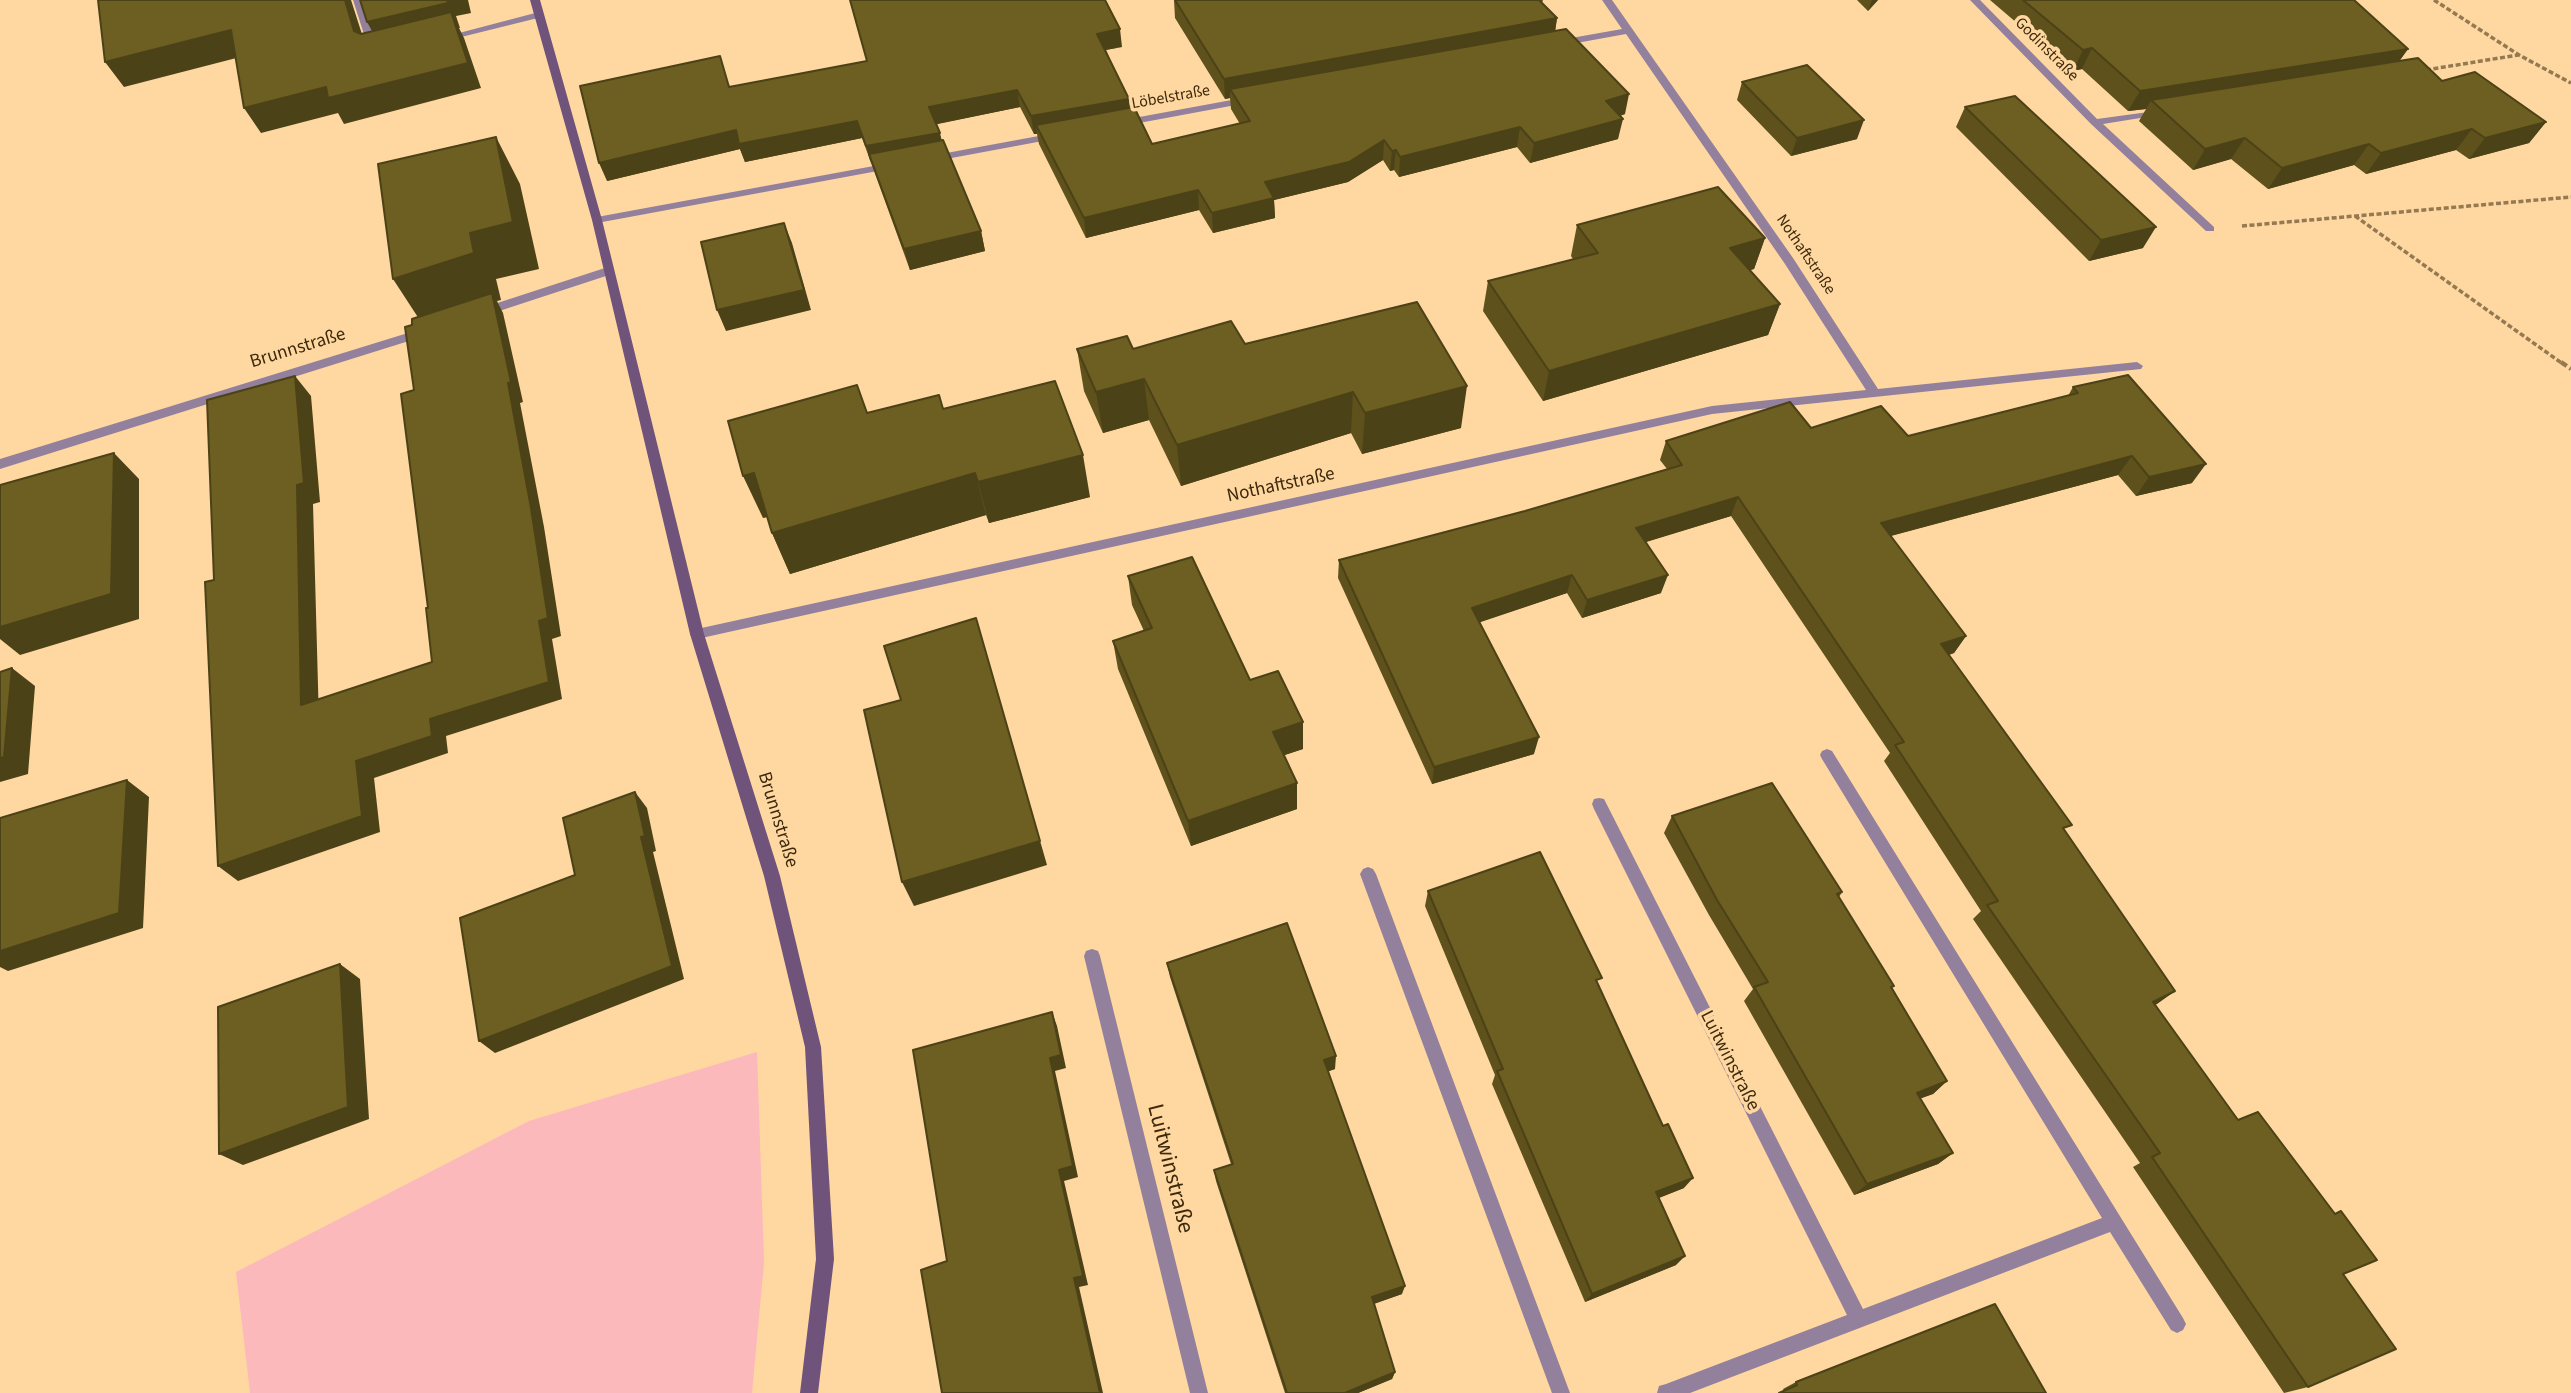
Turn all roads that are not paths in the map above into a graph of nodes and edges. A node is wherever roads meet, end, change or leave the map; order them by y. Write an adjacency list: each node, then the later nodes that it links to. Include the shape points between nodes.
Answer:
1 (358, 0): 9 (street, via 375,54)
2 (535, 0): 5 (street, Brunnstraße)
3 (1607, 0): 6 (street, Nothaftstraße)
4 (1975, 0): 12 (street, Godinstraße)
5 (539, 15): 7 (street); 17 (street, Brunnstraße)
6 (1628, 31): 8 (street); 23 (street, Nothaftstraße, via 1789,261)
7 (438, 39)
8 (1545, 46)
9 (388, 51)
10 (1256, 99): 13 (street, Löbelstraße)
11 (2175, 109): 12 (street)
12 (2095, 122): 18 (street, Godinstraße)
13 (1105, 127)
14 (1064, 134): 15 (street)
15 (913, 162)
16 (899, 164): 17 (street)
17 (597, 220): 19 (street, Brunnstraße)
18 (2210, 229)
19 (608, 271): 20 (street); 25 (street, Brunnstraße)
20 (465, 318)
21 (439, 327): 24 (street, Brunnstraße)
22 (2137, 366): 23 (street, Nothaftstraße)
23 (1875, 394): 25 (street, Nothaftstraße, via 1712,410)
24 (0, 464)
25 (697, 634): 33 (street, Brunnstraße, via 772,876 813,1047 825,1259)
26 (1827, 755): 30 (street)
27 (1599, 804): 31 (street, Luitwinstraße)
28 (1368, 874): 35 (street)
29 (1092, 956): 34 (street, Luitwinstraße)
30 (2113, 1222): 31 (street); 32 (street)
31 (1858, 1318): 36 (street)
32 (2176, 1324)
33 (809, 1393)
34 (1199, 1393)
35 (1560, 1393)
36 (1666, 1393)

